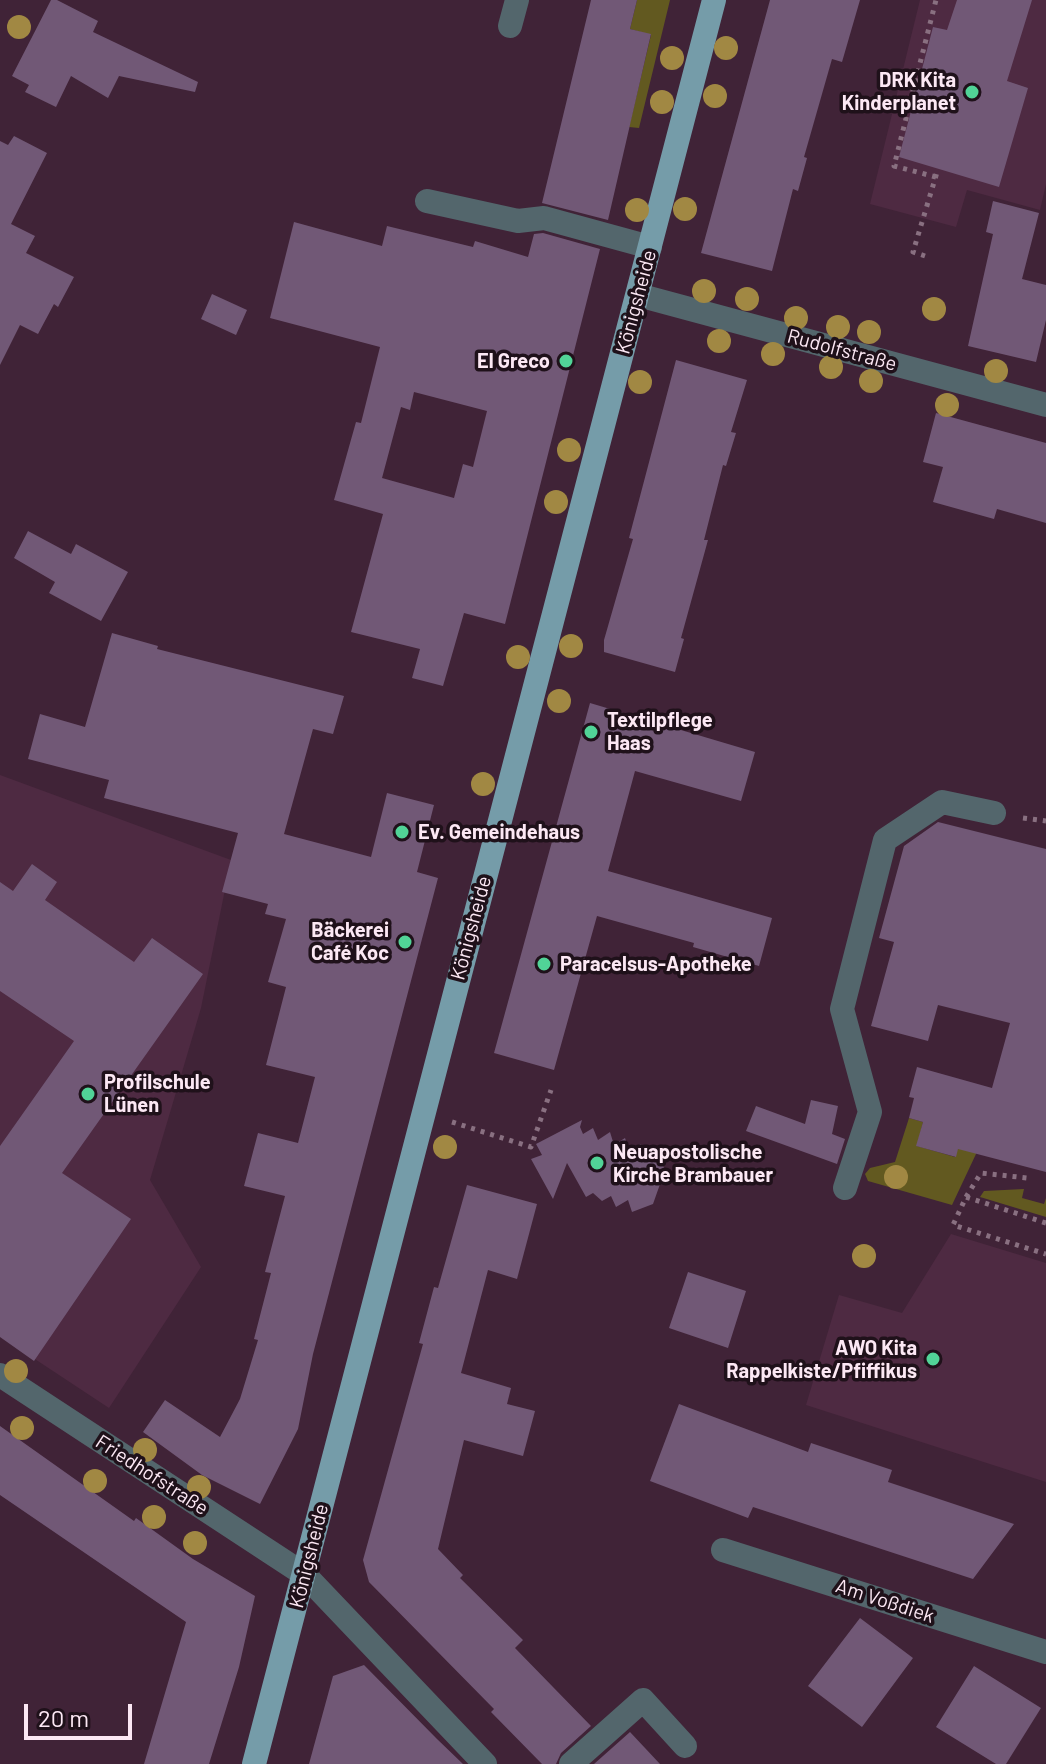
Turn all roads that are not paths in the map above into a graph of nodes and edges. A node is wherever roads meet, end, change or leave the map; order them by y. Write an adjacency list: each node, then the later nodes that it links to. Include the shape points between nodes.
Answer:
1 (517, 0): 3 (street)
2 (714, 0): 5 (main road, Königsheide)
3 (510, 26)
4 (427, 201): 5 (street, via 518,221 544,218)
5 (650, 247): 6 (main road, Königsheide)
6 (638, 295): 7 (street, Rudolfstraße); 12 (main road, Königsheide)
7 (1046, 405)
8 (994, 813): 9 (street, via 942,802 885,840 842,1009 870,1112)
9 (845, 1188)
10 (0, 1375): 12 (street, Friedhofstraße)
11 (723, 1550): 13 (street, Am Voßdiek)
12 (305, 1575): 15 (main road, Königsheide); 16 (street, Friedhofstraße)
13 (1046, 1652)
14 (685, 1746): 17 (street, via 643,1700)
15 (254, 1764)
16 (485, 1764)
17 (571, 1764)

